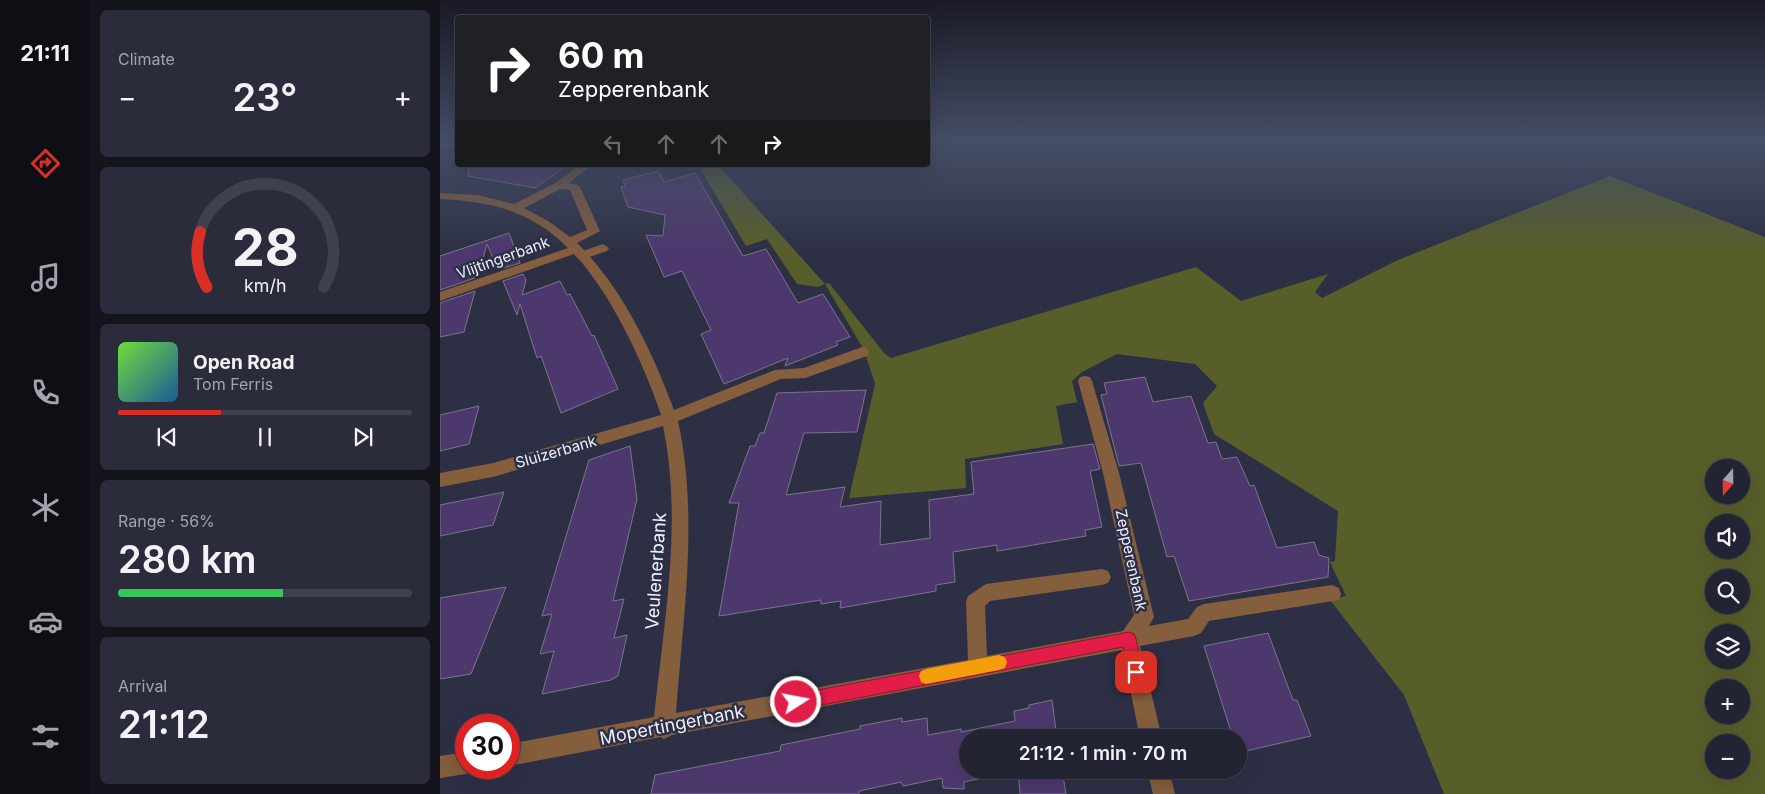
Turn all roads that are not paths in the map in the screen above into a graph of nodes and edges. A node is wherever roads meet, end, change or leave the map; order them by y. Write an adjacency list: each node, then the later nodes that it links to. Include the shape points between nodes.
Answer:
1 (569, 178): 2 (street)
2 (558, 186): 4 (street); 6 (street, via 574,187 594,231)
3 (440, 196): 4 (street, Veulenerbank, via 487,200)
4 (515, 208): 6 (street, Veulenerbank)
5 (603, 248): 6 (street)
6 (576, 249): 7 (street, Vlijtingerbank); 10 (street, Veulenerbank, via 613,298 643,354)
7 (440, 298)
8 (862, 352): 10 (street, via 805,373 780,374)
9 (1085, 381): 14 (street, Zepperenbank, via 1111,472 1144,617)
10 (670, 418): 11 (street, Sluizerbank, via 492,470); 16 (street, Veulenerbank, via 679,464 681,537)
11 (440, 480)
12 (1102, 577): 15 (street, via 986,592 975,602)
13 (1332, 594): 14 (street, Mopertingerbank, via 1204,613 1194,627)
14 (1129, 639): 15 (street, Mopertingerbank); 17 (street)
15 (978, 666): 16 (street, Mopertingerbank)
16 (664, 728): 18 (street, Mopertingerbank)
17 (1149, 729)
18 (520, 753)
19 (455, 765): 20 (street)
20 (440, 767)
21 (1160, 779): 22 (street)
22 (1164, 794)

